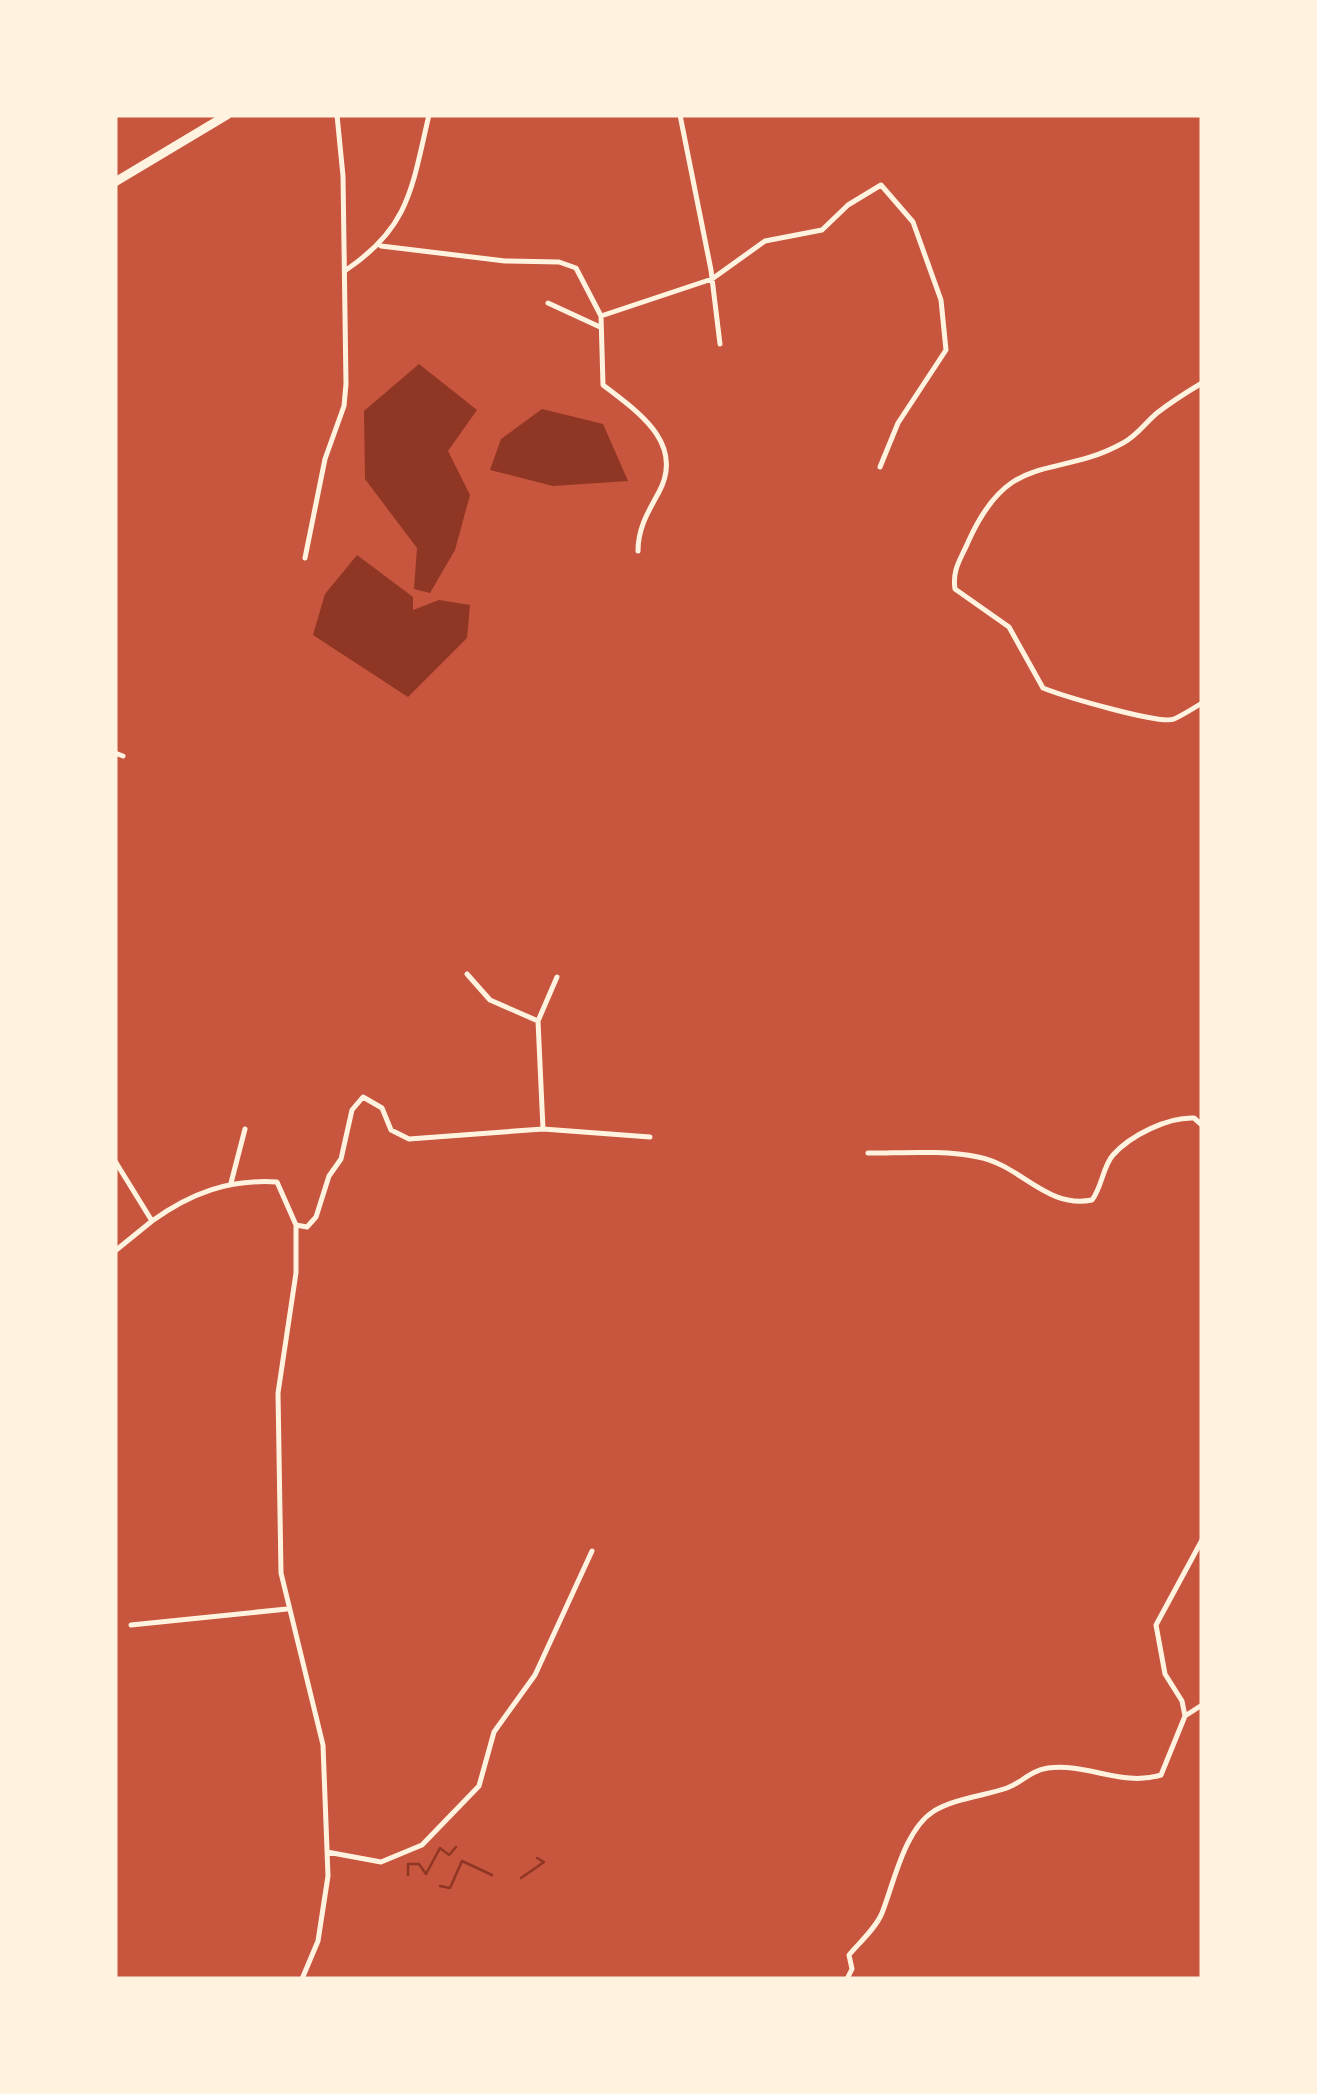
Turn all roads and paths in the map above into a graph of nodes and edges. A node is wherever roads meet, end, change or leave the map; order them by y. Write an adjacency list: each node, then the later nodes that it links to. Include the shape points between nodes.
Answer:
1 (227, 115): 5 (highway)
2 (337, 115): 7 (street)
3 (429, 115): 6 (street, via 402,212)
4 (680, 115): 8 (street)
5 (115, 182)
6 (381, 246): 7 (street); 10 (street, via 560,262 576,268)
7 (346, 270): 16 (street, via 344,406 325,459)
8 (712, 280): 10 (street); 12 (street); 14 (street, via 765,241 832,224 881,184 907,210 941,300 946,350 898,423)
9 (548, 303): 11 (street)
10 (601, 316): 11 (street)
11 (601, 328): 15 (street, via 604,384 660,436 668,461 642,523)
12 (720, 344)
13 (1202, 383): 17 (street, via 1129,441 1038,468 1001,492 987,503 952,572 955,590 1009,627 1043,688 1103,710 1119,707 1173,721)
14 (880, 467)
15 (638, 551)
16 (305, 558)
17 (1202, 703)
18 (467, 974): 20 (street, via 490,1000)
19 (557, 976): 20 (street)
20 (538, 1021): 23 (street)
21 (1202, 1125): 25 (street, via 1179,1118 1148,1131 1111,1156 1101,1189 1083,1202 1065,1202 1006,1164 976,1156)
22 (245, 1129): 27 (street)
23 (542, 1129): 24 (street); 29 (street, via 409,1139 363,1097 352,1110 342,1159 316,1217)
24 (650, 1137)
25 (868, 1153)
26 (115, 1161): 28 (street)
27 (231, 1183): 28 (street); 29 (street, via 277,1182)
28 (152, 1221): 30 (street)
29 (296, 1225): 33 (street, via 296,1273 278,1393 281,1573)
30 (115, 1251)
31 (1202, 1540): 36 (street, via 1156,1625 1166,1674)
32 (592, 1551): 37 (street, via 534,1675 494,1732 479,1786 422,1845 380,1862)
33 (288, 1609): 34 (street); 37 (street, via 323,1745)
34 (131, 1625)
35 (1202, 1705): 36 (street)
36 (1185, 1716): 39 (street, via 1161,1775 1130,1780 1082,1768 1043,1769 929,1814 880,1916 848,1955)
37 (327, 1852): 38 (street, via 318,1941)
38 (302, 1979)
39 (847, 1979)

